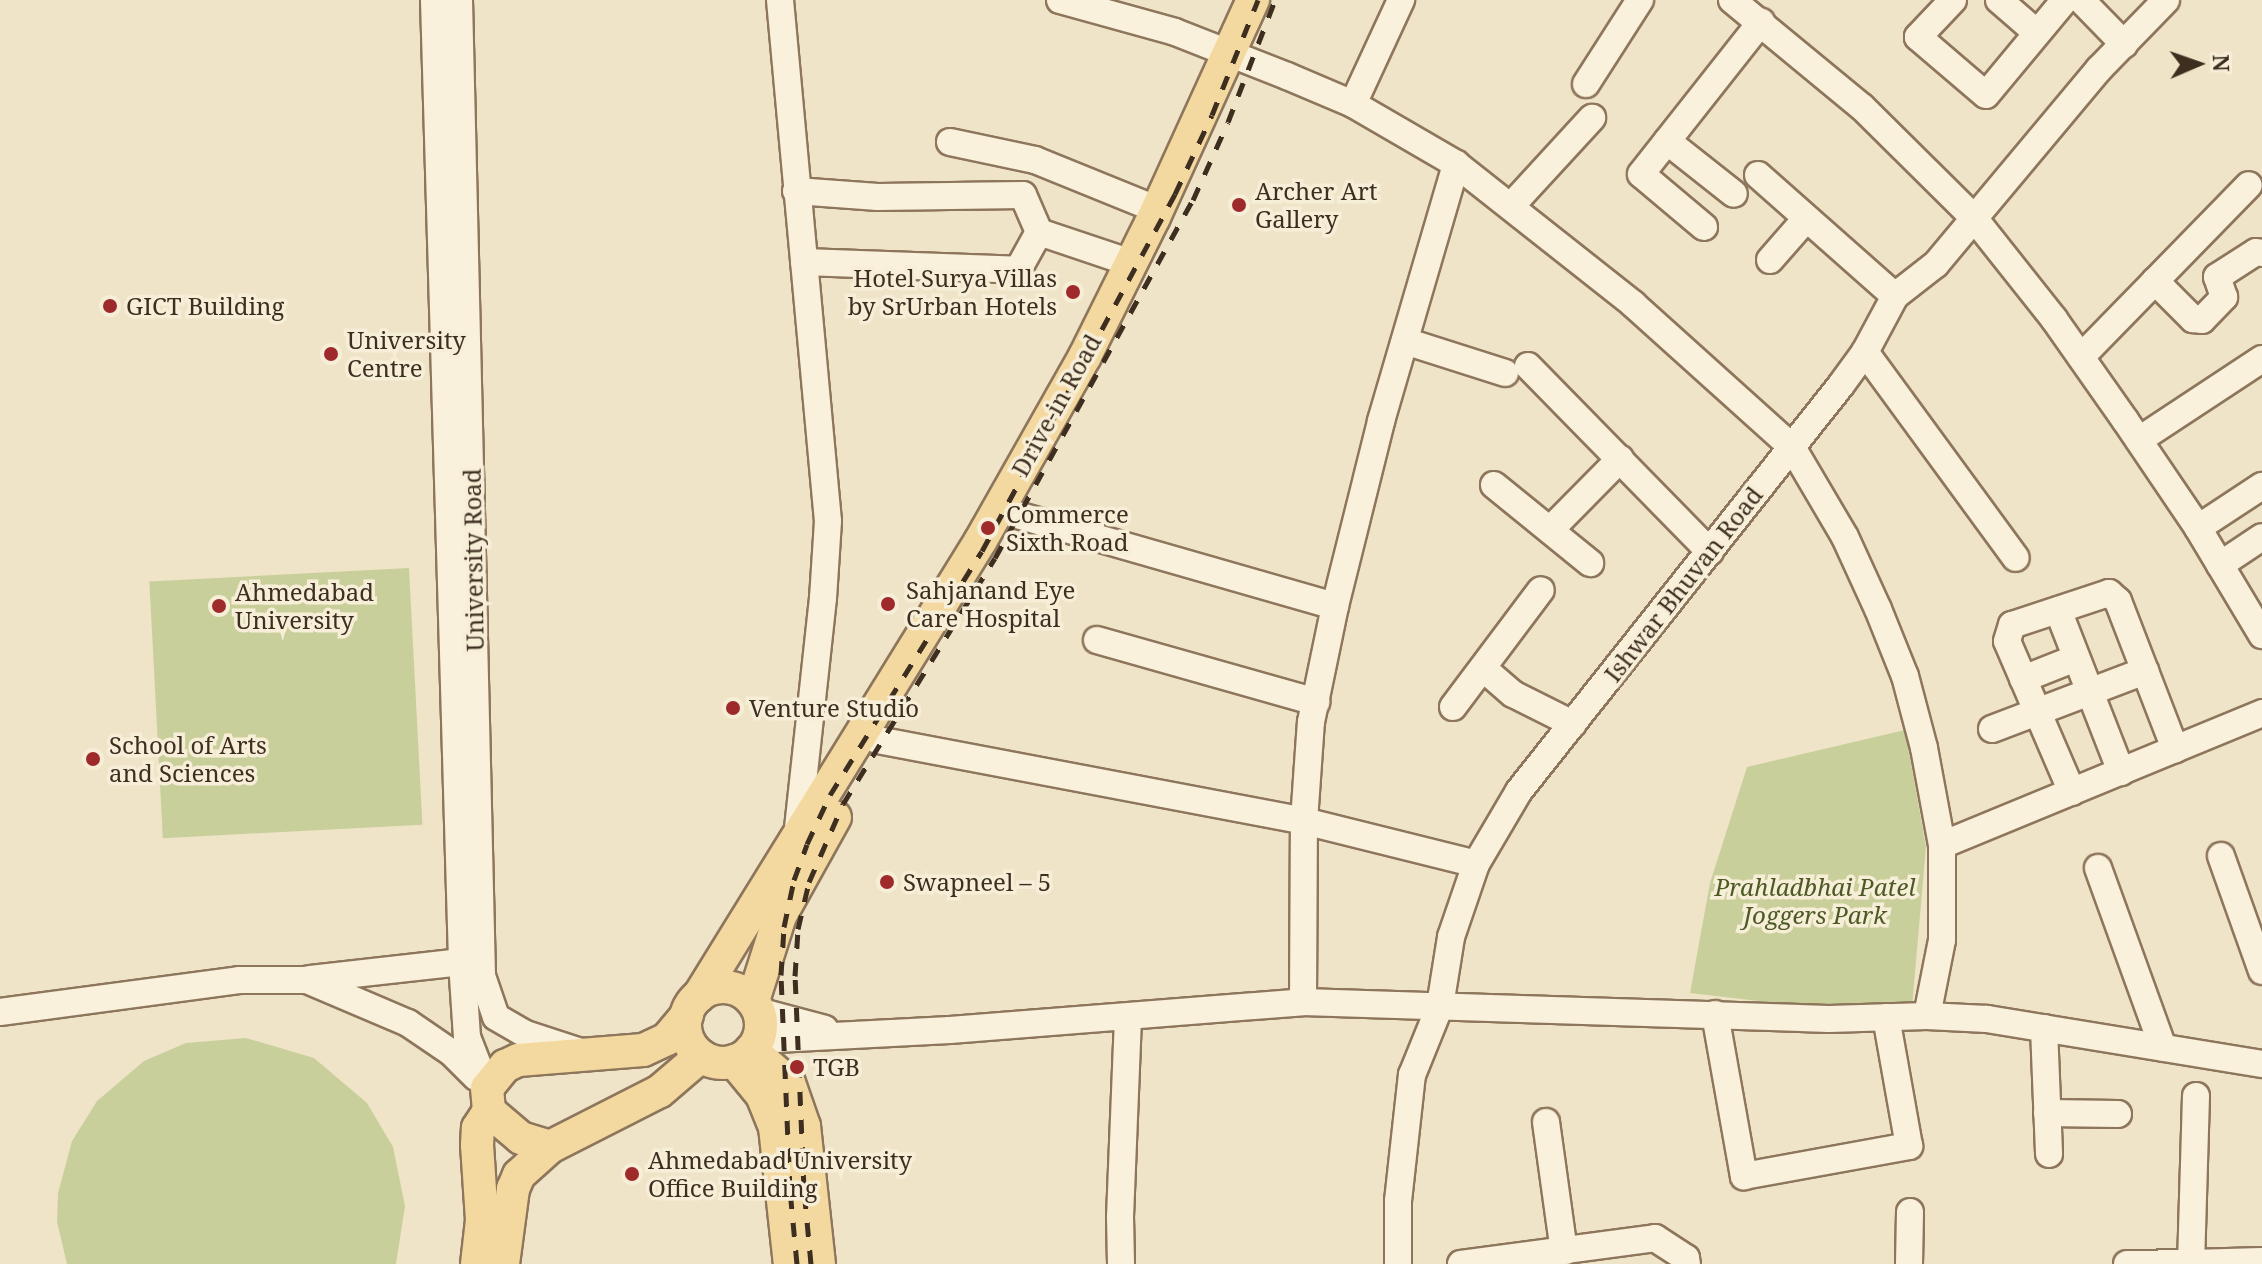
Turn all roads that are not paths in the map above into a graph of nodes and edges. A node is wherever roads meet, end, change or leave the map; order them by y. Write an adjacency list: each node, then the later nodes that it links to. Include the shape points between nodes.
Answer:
1 (434, 0): 84 (street, University Road)
2 (459, 0): 98 (street, University Road, via 482,976 496,1017 526,1034)
3 (780, 0): 27 (street)
4 (1060, 0): 18 (street, via 1161,28)
5 (1253, 0): 18 (main road, Drive-in Road)
6 (1272, 0): 18 (main road, Drive-in Road)
7 (1401, 0): 20 (street)
8 (1640, 0): 19 (street)
9 (1732, 0): 15 (street)
10 (1953, 0): 16 (street, via 1918,37 1986,95)
11 (1999, 0): 16 (street)
12 (2065, 0): 16 (street)
13 (2081, 0): 17 (street)
14 (2166, 0): 17 (street, Ishwar Bhuvan Road)
15 (1761, 22): 22 (street); 31 (street, via 1862,107)
16 (2037, 33)
17 (2124, 44): 31 (street, Ishwar Bhuvan Road)
18 (1238, 57): 20 (street); 30 (main road, Drive-in Road); 50 (main road, Drive-in Road, via 1099,364)
19 (1586, 84)
20 (1353, 104): 24 (street)
21 (1592, 118): 29 (street)
22 (1667, 141): 28 (street); 33 (street, via 1641,174)
23 (950, 142): 30 (street, via 1035,160)
24 (1456, 164): 29 (street); 41 (street)
25 (1758, 175): 32 (street)
26 (2249, 185): 39 (street)
27 (796, 191): 34 (street, via 878,197 1023,195); 37 (street)
28 (1734, 194)
29 (1511, 206): 46 (street, via 1633,304)
30 (1158, 210): 38 (main road, Drive-in Road)
31 (1974, 218): 40 (street, Ishwar Bhuvan Road, via 1936,264); 43 (street)
32 (1805, 220): 36 (street); 40 (street)
33 (1704, 227)
34 (1039, 232): 37 (street, via 1018,270); 38 (street)
35 (2262, 253): 39 (street, via 2217,277 2224,297 2202,320 2193,319)
36 (1770, 260)
37 (804, 262): 79 (street, via 828,521)
38 (1131, 263): 79 (main road, Drive-in Road, via 981,540)
39 (2155, 281): 43 (street)
40 (1895, 296): 42 (street, Ishwar Bhuvan Road)
41 (1405, 341): 47 (street, via 1517,369); 59 (street)
42 (1865, 352): 46 (street, Ishwar Bhuvan Road); 55 (street)
43 (2081, 357): 45 (street)
44 (2262, 359): 45 (street)
45 (2139, 440): 51 (street)
46 (1792, 447): 54 (street, Ishwar Bhuvan Road); 80 (street, via 1845,537 1905,676)
47 (1620, 459): 52 (street); 54 (street)
48 (1494, 485): 52 (street)
49 (2262, 486): 51 (street)
50 (1014, 514): 59 (street); 74 (main road, Drive-in Road)
51 (2198, 528): 57 (street)
52 (1550, 530): 56 (street)
53 (2262, 537): 57 (street)
54 (1710, 552): 72 (street, Ishwar Bhuvan Road)
55 (2016, 558)
56 (1590, 563)
57 (2220, 565): 61 (street)
58 (1541, 590): 64 (street)
59 (1335, 606): 68 (street)
60 (2058, 610): 63 (street); 65 (street, via 2109,593 2118,601); 66 (street, via 2012,625 2007,641)
61 (2262, 635)
62 (1097, 640): 68 (street)
63 (2076, 658): 66 (street); 67 (street)
64 (1484, 669): 69 (street); 72 (street, via 1513,694)
65 (2145, 671): 67 (street); 75 (street)
66 (2023, 679): 70 (street)
67 (2089, 691): 70 (street); 76 (street)
68 (1316, 702): 78 (street)
69 (1453, 707)
70 (2037, 710): 73 (street); 77 (street)
71 (2262, 713): 75 (street)
72 (1573, 724): 82 (street, Ishwar Bhuvan Road, via 1519,791)
73 (1992, 729)
74 (877, 740): 78 (street); 96 (main road, Drive-in Road, via 780,916)
75 (2175, 749): 76 (street)
76 (2121, 772): 77 (street)
77 (2072, 792): 80 (street)
78 (1304, 821): 82 (street); 87 (street)
79 (797, 839): 88 (main road, Drive-in Road)
80 (1942, 845): 92 (street, via 1942,940)
81 (2221, 856): 85 (street)
82 (1476, 864): 89 (street, Ishwar Bhuvan Road, via 1451,937)
83 (2098, 868): 97 (street)
84 (462, 962): 86 (street); 102 (street, University Road, via 467,1037)
85 (2262, 971)
86 (307, 980): 90 (street, via 239,980); 102 (street, via 408,1023 452,1053)
87 (1303, 1002): 89 (street); 93 (street)
88 (693, 1005): 96 (main road, via 709,989 733,988); 98 (main road, Drive-in Road, via 657,1045); 99 (main road, via 687,1037)
89 (1440, 1006): 91 (street); 117 (street, Ishwar Bhuvan Road, via 1412,1075 1398,1201)
90 (0, 1012)
91 (1715, 1014): 94 (street); 94 (street, via 1744,1176 1909,1146)
92 (1927, 1016): 94 (street); 95 (street)
93 (1128, 1017): 96 (street, via 851,1036); 116 (street)
94 (1886, 1017)
95 (2044, 1028): 97 (street); 103 (street)
96 (751, 1033): 99 (main road, via 717,1062); 114 (main road, via 762,1095 775,1127); 115 (main road, via 789,1083 804,1126)
97 (2163, 1048): 100 (street)
98 (588, 1054): 102 (main road, Drive-in Road, via 518,1060 505,1066)
99 (701, 1056): 106 (main road, via 660,1091)
100 (2262, 1064)
101 (2196, 1096): 111 (street)
102 (488, 1100): 106 (main road, via 521,1138); 112 (main road, via 478,1128 482,1220)
103 (2047, 1113): 104 (street); 107 (street)
104 (2118, 1114)
105 (1546, 1122): 109 (street)
106 (550, 1147): 113 (main road, via 519,1175 513,1189)
107 (2049, 1154)
108 (1910, 1212): 120 (street)
109 (1577, 1254): 118 (street); 119 (street, via 1655,1238 1686,1258)
110 (2262, 1261): 111 (street)
111 (2191, 1263): 122 (street)
112 (477, 1264)
113 (503, 1264)
114 (790, 1264)
115 (819, 1264)
116 (1121, 1264)
117 (1398, 1264)
118 (1461, 1264)
119 (1687, 1264)
120 (1909, 1264)
121 (2127, 1264): 122 (street)
122 (2153, 1264)

